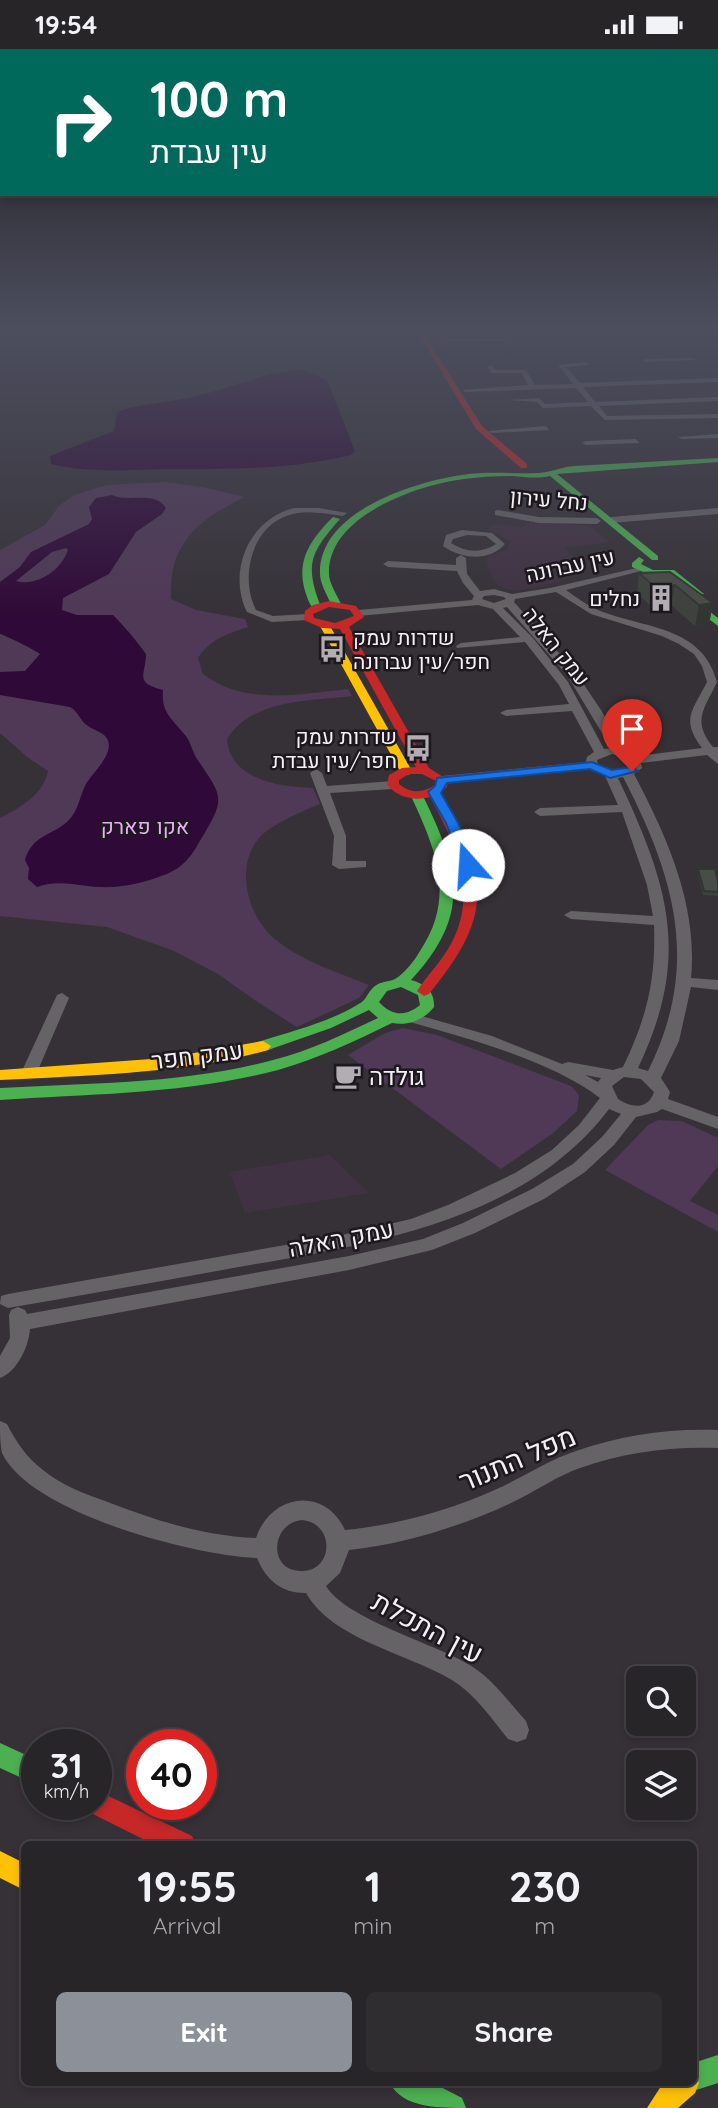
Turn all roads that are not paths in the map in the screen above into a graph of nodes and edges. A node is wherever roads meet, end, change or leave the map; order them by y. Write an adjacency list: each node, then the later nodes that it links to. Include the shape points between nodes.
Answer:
1 (479, 427): 13 (street)
2 (489, 427): 4 (street)
3 (546, 428): 4 (street); 7 (street)
4 (492, 431): 13 (street)
5 (718, 436): 6 (street)
6 (682, 437)
7 (552, 438)
8 (636, 441): 9 (street)
9 (618, 442): 10 (street); 12 (street)
10 (586, 443)
11 (718, 459): 12 (street); 13 (street)
12 (634, 461): 13 (street)
13 (541, 471): 16 (street, via 436,477 395,485); 18 (street); 28 (street, via 422,485 360,515 333,542 325,558 323,577)
14 (718, 511): 15 (street, נחל עירון)
15 (702, 512): 18 (street, נחל עירון); 19 (street)
16 (344, 513): 31 (street, via 316,540 306,558 304,578); 31 (street, via 307,510 278,517 256,538 245,562 244,581 252,612 272,619)
17 (498, 513): 18 (street, נחל עירון, via 539,520)
18 (604, 520): 22 (street)
19 (718, 525)
20 (466, 553): 20 (street, via 494,551 499,540 480,533 449,537 446,544); 23 (street); 25 (street, via 478,584)
21 (388, 564): 23 (street)
22 (652, 566): 24 (street, עין עברונה); 30 (street); 33 (street)
23 (460, 568): 26 (street)
24 (558, 589): 27 (street, עין עברונה); 42 (street, via 592,611 663,633 700,656 712,682 695,723 697,733)
25 (490, 592): 26 (street); 27 (street)
26 (479, 598): 29 (street); 32 (street)
27 (510, 600): 29 (street, עין עברונה); 40 (street, עמק האלה, via 580,682)
28 (335, 604): 31 (street); 32 (street)
29 (495, 606): 36 (street, עמק האלה)
30 (718, 609)
31 (312, 612): 35 (street, via 313,622)
32 (358, 613): 34 (street, via 356,620)
33 (718, 623)
34 (343, 625): 35 (street); 45 (street)
35 (325, 626): 46 (street)
36 (527, 639): 37 (street); 38 (street, עמק האלה, via 564,684)
37 (461, 646)
38 (576, 707): 39 (street); 41 (street, עמק האלה)
39 (506, 713)
40 (619, 752): 41 (street); 43 (street)
41 (600, 753): 44 (street, via 593,757)
42 (715, 753): 43 (street)
43 (635, 761): 48 (street, via 636,768)
44 (592, 765): 49 (street); 51 (street)
45 (424, 770): 46 (street); 51 (street, via 435,774)
46 (406, 771): 50 (street, via 393,778)
47 (316, 773): 52 (street)
48 (627, 773): 49 (street); 60 (street, via 657,828 674,876 684,922)
49 (610, 774): 54 (street)
50 (393, 785): 52 (street); 53 (street)
51 (438, 786): 53 (street); 63 (street, via 465,851 470,879 468,919 460,946)
52 (324, 790): 56 (street, via 340,836 338,865)
53 (418, 796): 59 (street, via 442,852 447,879 444,916 436,941)
54 (627, 809): 55 (street); 58 (street, via 653,876)
55 (540, 813)
56 (361, 864)
57 (571, 915): 58 (street)
58 (662, 921): 72 (street, via 662,978 655,1013 641,1051)
59 (401, 982): 63 (street); 64 (street, via 378,988)
60 (685, 982): 61 (street); 74 (street, via 679,1018)
61 (718, 985)
62 (62, 998): 68 (street)
63 (426, 998): 66 (street, via 425,1011); 67 (street)
64 (372, 1003): 65 (street); 70 (street, עמק חפר, via 340,1021 250,1052 191,1062)
65 (389, 1018): 66 (street); 75 (street, עמק חפר, via 257,1070 193,1081)
66 (411, 1018): 67 (street)
67 (453, 1027): 69 (street)
68 (42, 1051): 70 (street); 71 (street)
69 (554, 1064): 72 (street); 76 (street)
70 (54, 1071): 71 (street, עמק חפר)
71 (29, 1073): 73 (street, עמק חפר)
72 (621, 1073): 74 (street); 76 (street, via 606,1081)
73 (0, 1075)
74 (652, 1079): 77 (street, via 662,1093)
75 (0, 1094)
76 (606, 1096): 78 (street, via 618,1107); 80 (street, עמק האלה, via 585,1129 558,1154 499,1188 414,1225 342,1242)
77 (660, 1102): 78 (street, via 649,1110); 79 (street)
78 (632, 1111): 81 (street, עמק האלה, via 608,1141 569,1175 469,1228 426,1245)
79 (718, 1123)
80 (4, 1298): 81 (street)
81 (20, 1322): 82 (street, via 13,1355)
82 (0, 1370)
83 (0, 1430): 86 (street, via 8,1447 38,1479 69,1497 156,1532 238,1548)
84 (718, 1439): 85 (street, מפל התנור, via 637,1445 575,1461 498,1499 430,1524)
85 (339, 1541): 86 (street, via 330,1522 311,1511 300,1511 279,1518); 87 (street, via 329,1569)
86 (264, 1548): 87 (street, via 279,1574 289,1580)
87 (311, 1580): 88 (street, עין התכלת, via 323,1601 342,1616 478,1685)
88 (517, 1730)
89 (0, 1755): 90 (street)
90 (21, 1765)
91 (112, 1810): 92 (street)
92 (175, 1841)
93 (0, 1864): 94 (street)
94 (21, 1875)
95 (718, 2069): 96 (street)
96 (697, 2076)
97 (410, 2086): 99 (street)
98 (681, 2086): 100 (street)
99 (452, 2108)
100 (661, 2108)

